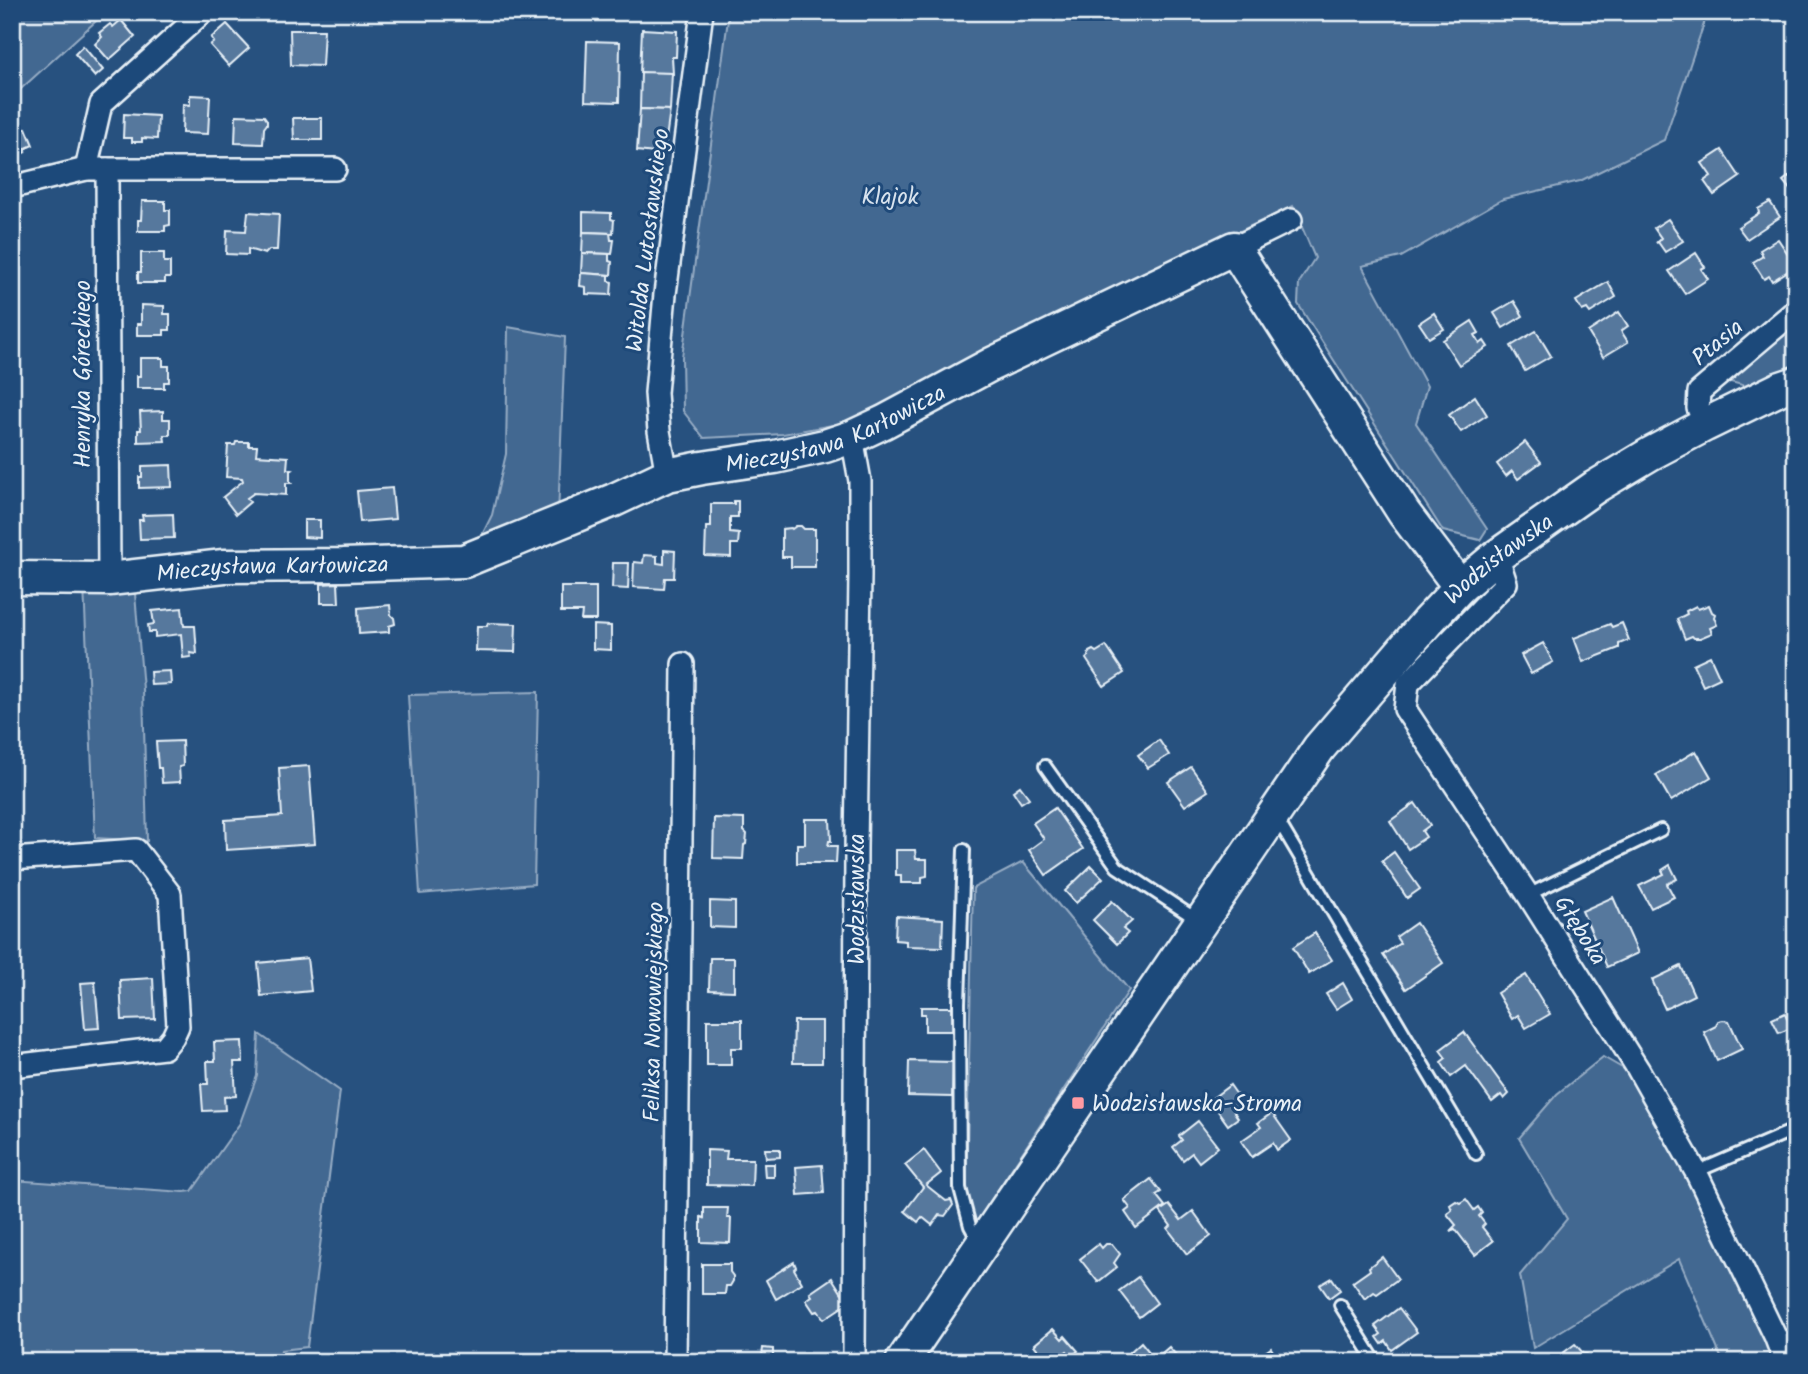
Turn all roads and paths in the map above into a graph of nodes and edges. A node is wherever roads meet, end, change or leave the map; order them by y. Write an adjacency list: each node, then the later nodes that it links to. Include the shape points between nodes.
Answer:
1 (203, 12): 3 (street, via 101,104)
2 (702, 12): 12 (street, Witolda Lutosławskiego, via 656,393)
3 (97, 169): 4 (street); 5 (street); 15 (street, Henryka Góreckiego)
4 (335, 169)
5 (12, 187)
6 (1291, 220): 7 (street)
7 (1234, 248): 11 (street, Mieczysława Karłowicza); 16 (street, via 1404,513)
8 (1796, 310): 10 (street, Ptasia, via 1699,392 1698,408)
9 (1793, 387): 10 (street, Wodzisławska)
10 (1705, 425): 13 (street, Wodzisławska, via 1595,487)
11 (852, 437): 12 (street, Mieczysława Karłowicza, via 775,457); 33 (street, Wodzisławska, via 860,481)
12 (667, 475): 15 (street, Mieczysława Karłowicza, via 464,561 225,566)
13 (1497, 556): 16 (street, Wodzisławska); 23 (street, Głęboka, via 1506,583 1408,684 1405,709)
14 (12, 578): 15 (street, Mieczysława Karłowicza)
15 (109, 579)
16 (1460, 587): 19 (street, Wodzisławska, via 1319,748)
17 (683, 664): 32 (street, Feliksa Nowowiejskiego)
18 (1045, 766): 24 (lane, via 1117,867)
19 (1274, 815): 24 (street, Wodzisławska); 27 (lane)
20 (1661, 830): 23 (lane)
21 (964, 850): 29 (lane, via 960,1188 970,1226)
22 (12, 859): 25 (street, via 136,850 170,894 178,1027 164,1048)
23 (1528, 895): 28 (street, Głęboka, via 1638,1069)
24 (1201, 922): 29 (street, Wodzisławska)
25 (12, 1066)
26 (1796, 1129): 28 (lane)
27 (1476, 1154)
28 (1696, 1172): 31 (street, Głęboka)
29 (982, 1246): 34 (street, Wodzisławska)
30 (1340, 1305): 35 (lane)
31 (1785, 1337): 36 (street, Głęboka)
32 (675, 1362)
33 (854, 1362)
34 (902, 1362)
35 (1376, 1362)
36 (1785, 1362)

